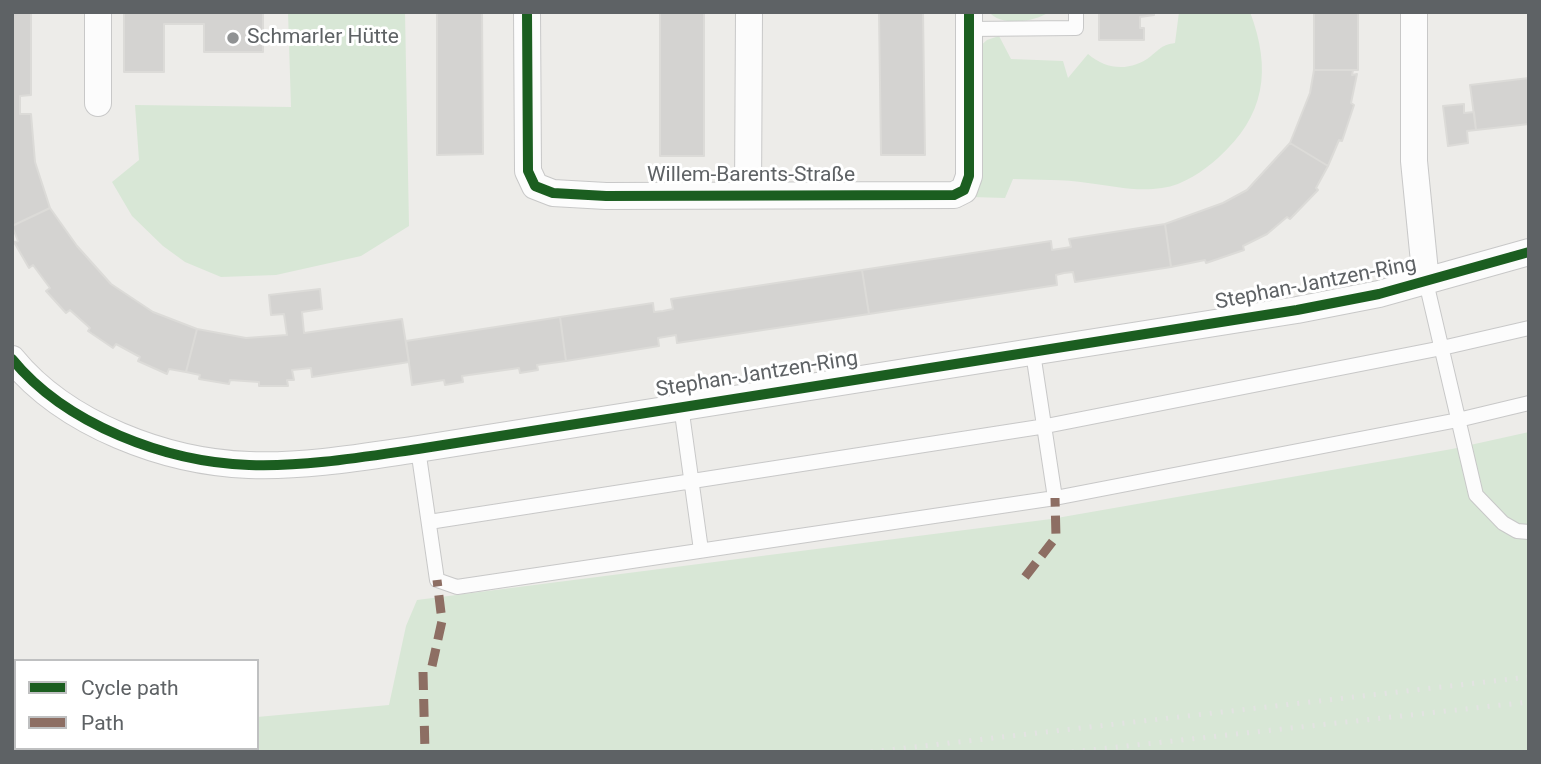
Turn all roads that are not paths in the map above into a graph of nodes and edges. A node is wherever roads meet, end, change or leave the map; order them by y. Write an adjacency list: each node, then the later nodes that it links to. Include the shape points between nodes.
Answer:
1 (98, 12): 7 (street)
2 (527, 12): 8 (street, Willem-Barents-Straße, via 528,171 535,186 553,193 606,196)
3 (748, 12): 8 (street, Willem-Barents-Straße)
4 (1076, 12): 6 (lane, via 1076,28)
5 (1414, 12): 10 (street, Stephan-Jantzen-Ring, via 1415,161)
6 (969, 21): 8 (street, Willem-Barents-Straße, via 969,176 964,190 954,195)
7 (98, 103)
8 (748, 194)
9 (1529, 252): 10 (street, Stephan-Jantzen-Ring)
10 (1426, 282): 12 (lane); 13 (street, Stephan-Jantzen-Ring, via 1297,310)
11 (1529, 328): 12 (lane)
12 (1442, 348): 17 (lane); 18 (lane)
13 (1033, 352): 16 (street, Stephan-Jantzen-Ring); 18 (lane)
14 (12, 359): 19 (street, Stephan-Jantzen-Ring, via 55,399 89,421 175,453 249,465)
15 (1529, 403): 17 (lane)
16 (681, 406): 19 (street, Stephan-Jantzen-Ring); 20 (lane)
17 (1458, 420): 21 (lane); 23 (lane, via 1476,495 1503,523)
18 (1046, 426): 20 (lane); 21 (lane)
19 (405, 451): 22 (lane)
20 (692, 479): 22 (lane); 24 (lane)
21 (1055, 498): 24 (lane)
22 (429, 522): 24 (lane, via 437,580 457,587)
23 (1529, 532)
24 (701, 550)

